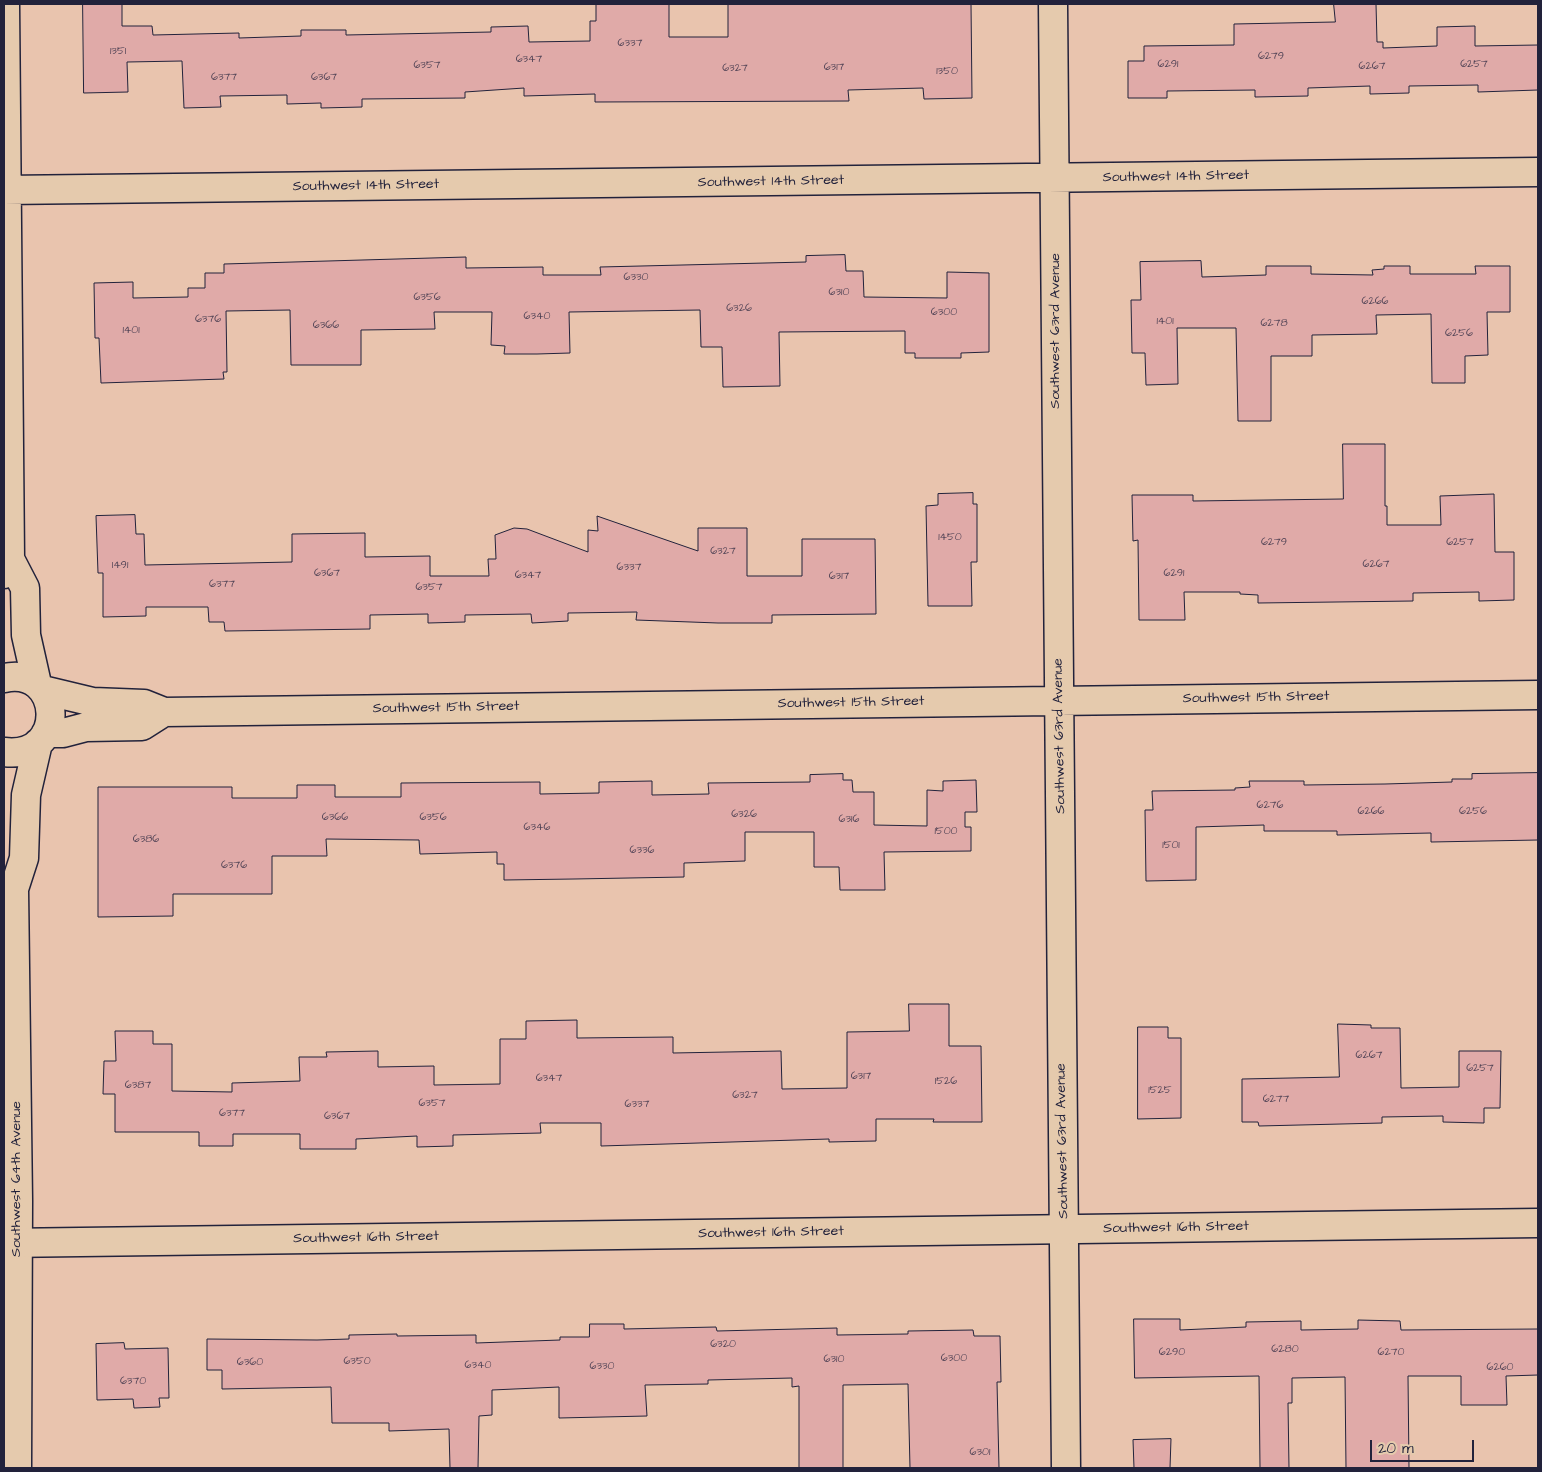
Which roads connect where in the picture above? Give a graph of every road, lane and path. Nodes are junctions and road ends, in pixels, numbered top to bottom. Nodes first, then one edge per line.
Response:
1 (5, 4) edge
2 (1053, 4) edge
3 (1538, 172) edge
4 (1055, 178) junction
5 (6, 190) edge
6 (7, 567) edge
7 (4, 678) edge
8 (40, 687) junction
9 (1538, 695) edge
10 (1060, 700) junction
11 (164, 712) junction
12 (42, 738) junction
13 (4, 752) edge
14 (9, 878) edge
15 (1538, 1223) edge
16 (1064, 1229) junction
17 (10, 1243) edge
18 (17, 1468) edge
19 (1066, 1468) edge

1 - 5 street
2 - 4 street, Southwest 63rd Avenue
3 - 4 street, Southwest 14th Street
4 - 5 street, Southwest 14th Street
4 - 10 street, Southwest 63rd Avenue
5 - 6 street
6 - 8 street
7 - 8 street, Southwest 15th Street
8 - 11 street, Southwest 15th Street
8 - 12 street, Southwest 64th Avenue
9 - 10 street, Southwest 15th Street
10 - 11 street, Southwest 15th Street
10 - 16 street, Southwest 63rd Avenue
11 - 12 street
12 - 13 street
12 - 14 street, Southwest 64th Avenue
14 - 17 street, Southwest 64th Avenue
15 - 16 street, Southwest 16th Street
16 - 17 street, Southwest 16th Street
16 - 19 street, Southwest 63rd Avenue
17 - 18 street, Southwest 64th Avenue

